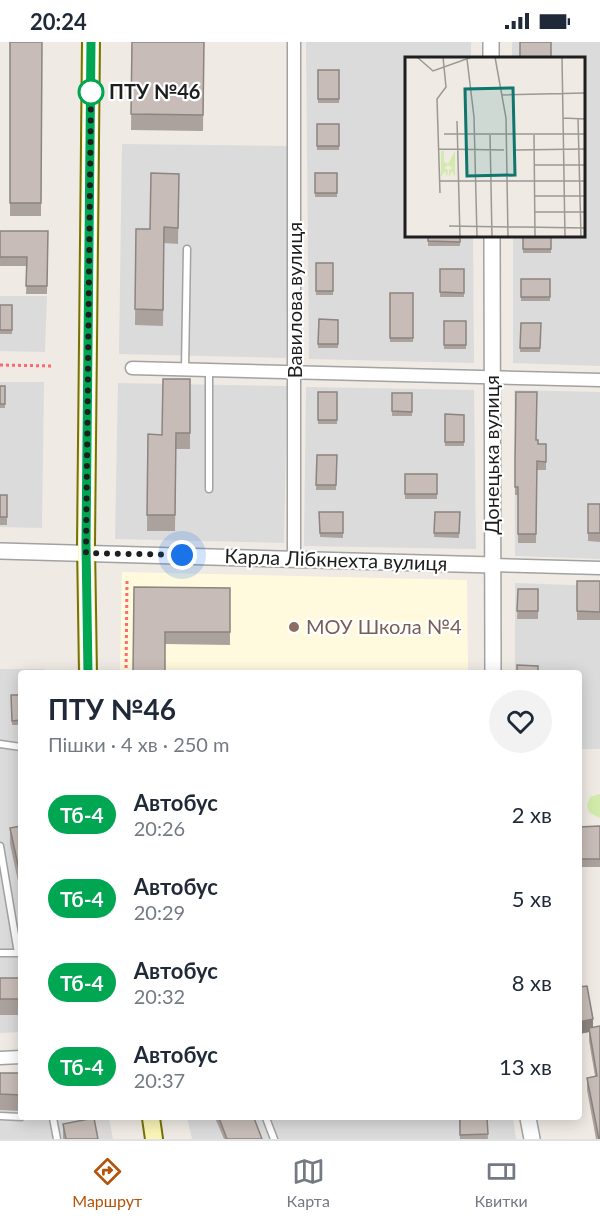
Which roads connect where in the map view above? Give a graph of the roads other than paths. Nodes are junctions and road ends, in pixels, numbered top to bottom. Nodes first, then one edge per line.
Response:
1 (91, 42) edge
2 (294, 42) edge
3 (492, 237) edge
4 (187, 249) dead end
5 (132, 368) dead end
6 (185, 370) junction
7 (209, 370) junction
8 (296, 372) junction
9 (492, 377) junction
10 (600, 380) edge
11 (209, 489) dead end
12 (0, 551) edge
13 (86, 553) junction
14 (294, 559) junction
15 (492, 565) junction
16 (600, 568) edge
17 (88, 670) edge
18 (493, 670) edge
19 (0, 744) edge
20 (18, 747) edge
21 (0, 846) edge
22 (0, 953) edge
23 (18, 1057) edge
24 (0, 1058) edge
25 (0, 1116) edge
26 (18, 1117) edge
27 (53, 1120) edge
28 (267, 1120) edge
29 (528, 1120) edge
30 (57, 1139) edge
31 (274, 1139) edge
32 (532, 1139) edge

1 - 13 main road
2 - 8 street, Вавилова вулиця
3 - 9 street, Донецька вулиця
4 - 6 lane
5 - 6 street
6 - 7 street
7 - 8 street
7 - 11 lane
8 - 9 street
8 - 14 street, Вавилова вулиця
9 - 10 street
9 - 15 street, Донецька вулиця
12 - 13 street, Карла Лібкнехта вулиця
13 - 14 street, Карла Лібкнехта вулиця
13 - 17 main road
14 - 15 street, Карла Лібкнехта вулиця
15 - 16 street, Карла Лібкнехта вулиця
15 - 18 street, Донецька вулиця
19 - 20 lane
21 - 22 lane
23 - 24 street
25 - 26 lane
27 - 30 lane
28 - 31 lane
29 - 32 street

